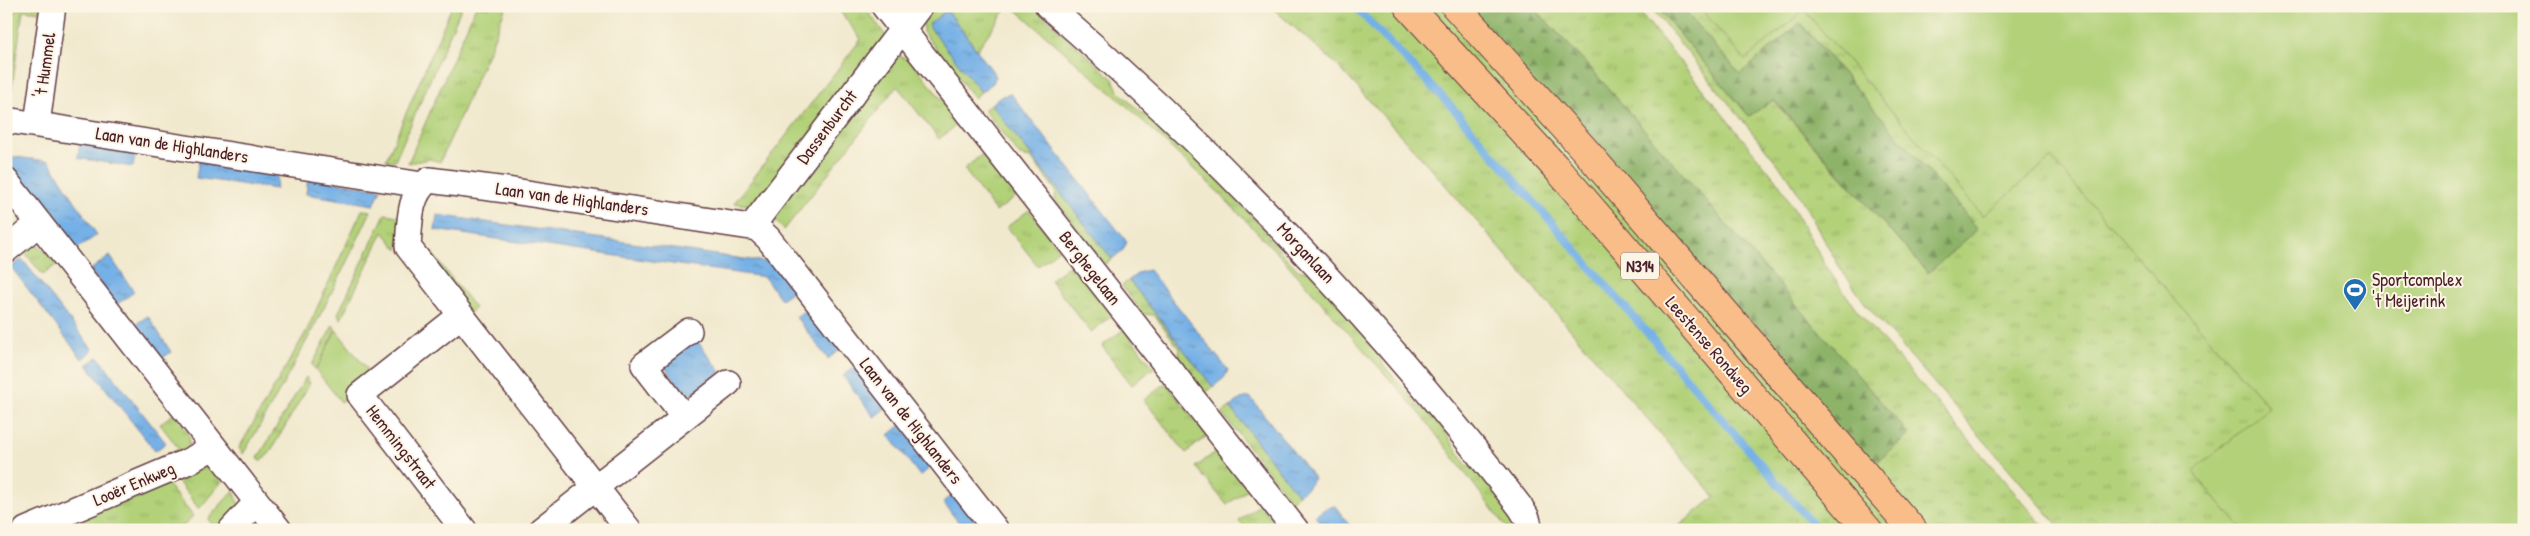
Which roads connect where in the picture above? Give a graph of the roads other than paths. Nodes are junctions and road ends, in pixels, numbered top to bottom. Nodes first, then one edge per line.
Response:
1 (53, 6) edge
2 (884, 6) edge
3 (920, 6) edge
4 (1048, 6) edge
5 (1408, 6) edge
6 (1455, 6) edge
7 (902, 28) junction
8 (6, 120) edge
9 (37, 124) junction
10 (6, 181) edge
11 (422, 184) junction
12 (39, 223) junction
13 (752, 226) junction
14 (6, 250) edge
15 (460, 316) junction
16 (689, 330) dead end
17 (728, 383) dead end
18 (684, 417) junction
19 (213, 447) junction
20 (595, 487) junction
21 (257, 502) junction
22 (26, 530) edge
23 (231, 530) edge
24 (279, 530) edge
25 (464, 530) edge
26 (541, 530) edge
27 (628, 530) edge
28 (996, 530) edge
29 (1296, 530) edge
30 (1530, 530) edge
31 (1868, 530) edge
32 (1913, 530) edge

1 - 9 street, 't Hummel
2 - 7 street, Berghegelaan
3 - 7 street
4 - 30 street, Morganlaan
5 - 31 main road, Leestense Rondweg / N314
6 - 32 main road, Leestense Rondweg / N314
7 - 13 street, Dassenburcht
7 - 29 street, Berghegelaan
8 - 9 street, Laan van de Highlanders
9 - 11 street, Laan van de Highlanders
10 - 12 street
11 - 13 street, Laan van de Highlanders
11 - 15 street
12 - 14 street
12 - 19 street
13 - 28 street, Laan van de Highlanders
15 - 20 street
15 - 25 street, Hemmingstraat
16 - 18 street
17 - 18 street
18 - 20 street
19 - 21 street
19 - 22 street, Looër Enkweg
20 - 26 street
20 - 27 street
21 - 23 street
21 - 24 street

